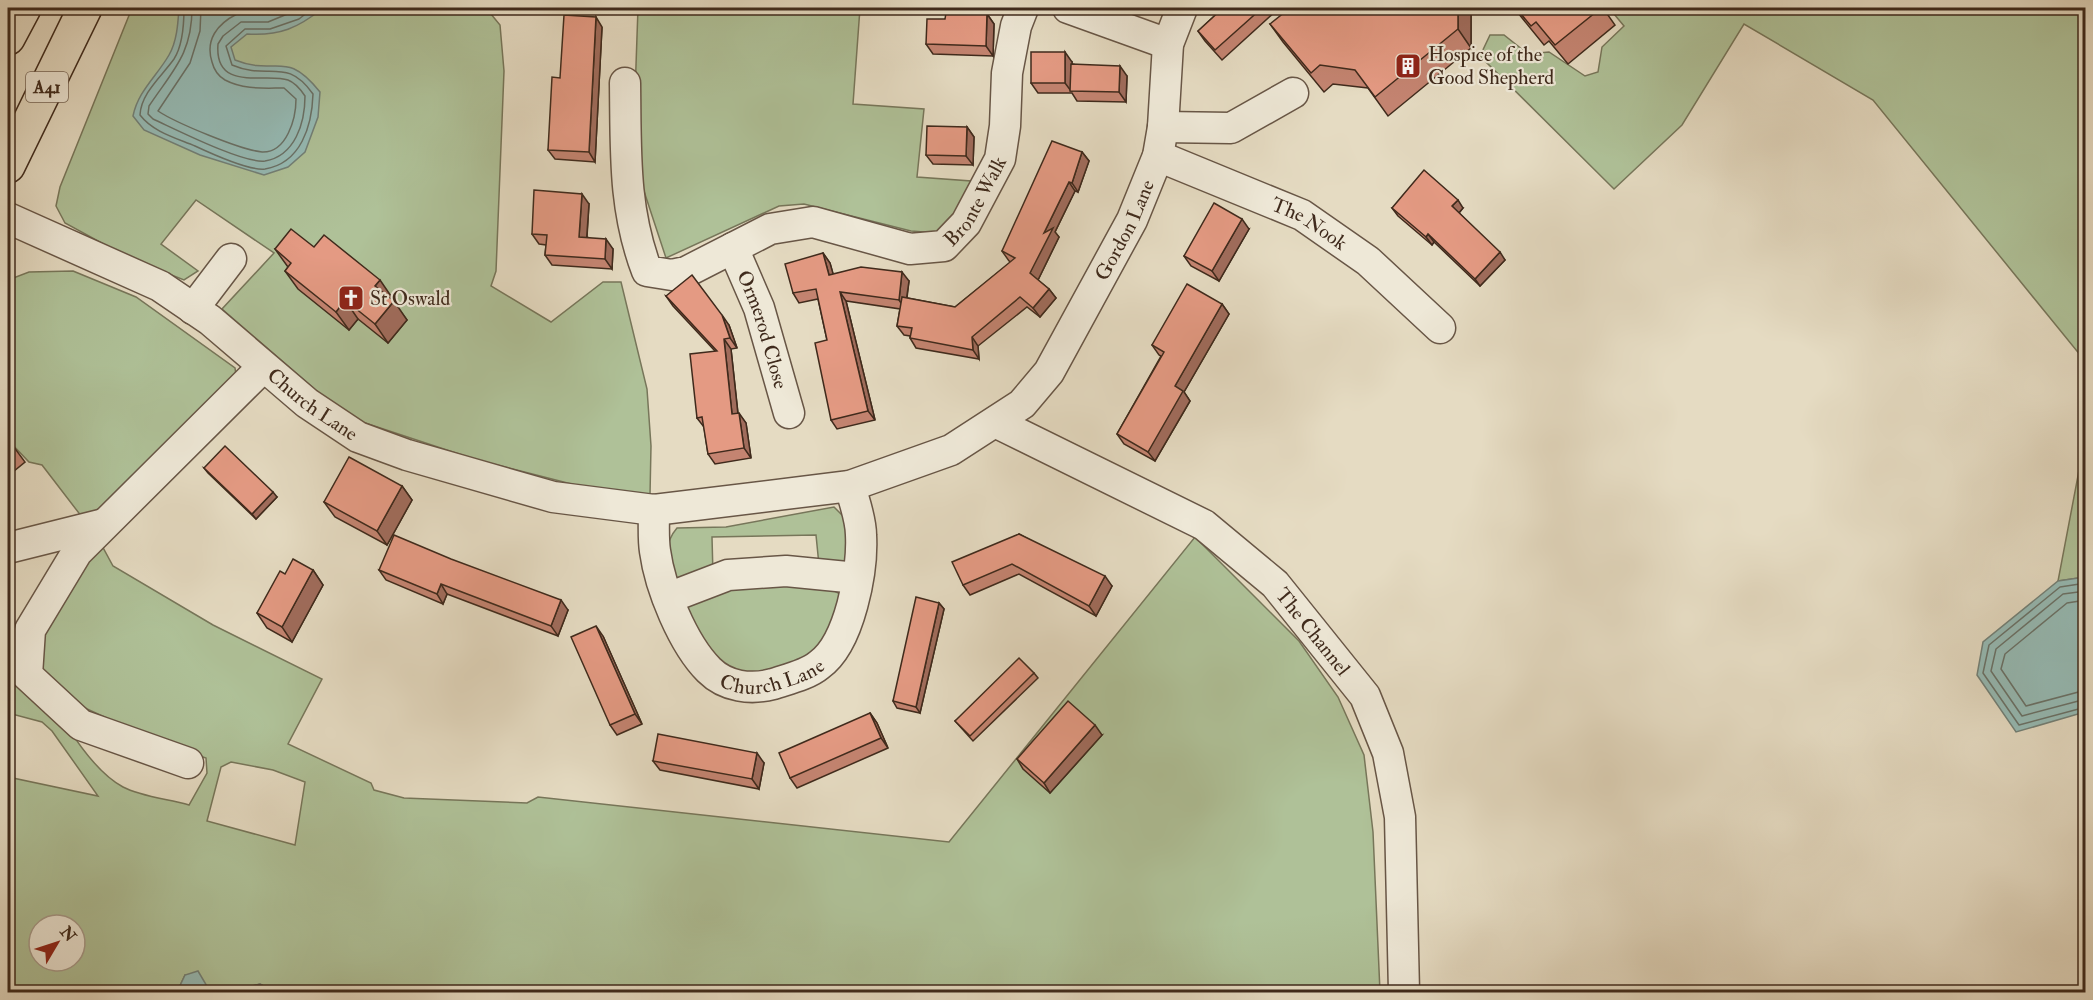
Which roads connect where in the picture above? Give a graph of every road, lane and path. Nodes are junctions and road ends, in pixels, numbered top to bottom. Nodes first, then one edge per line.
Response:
1 (24, 8) edge
2 (85, 8) edge
3 (1023, 8) edge
4 (1182, 8) edge
5 (1083, 10) edge
6 (8, 38) edge
7 (1168, 44) junction
8 (625, 83) dead end
9 (1293, 93) dead end
10 (1163, 127) junction
11 (1158, 156) junction
12 (8, 166) edge
13 (8, 218) edge
14 (733, 248) junction
15 (231, 259) dead end
16 (193, 309) junction
17 (1440, 328) dead end
18 (263, 367) junction
19 (789, 413) dead end
20 (997, 423) junction
21 (850, 486) junction
22 (654, 510) junction
23 (104, 524) junction
24 (8, 549) edge
25 (857, 578) junction
26 (668, 598) junction
27 (188, 763) dead end
28 (1404, 993) edge

1 - 6 highway
2 - 12 highway, A41
3 - 14 street, Bronte Walk
4 - 7 street, Gordon Lane
5 - 7 street
7 - 10 street, Gordon Lane
8 - 14 street, Bronte Walk
9 - 10 street
10 - 11 street, Gordon Lane
11 - 17 street, The Nook
11 - 20 street, Gordon Lane
13 - 16 street, Church Lane
14 - 19 street, Ormerod Close
15 - 16 street
16 - 18 street, Church Lane
18 - 22 street, Church Lane
18 - 23 street
20 - 21 street, Church Lane
20 - 28 street, The Channel
21 - 22 street, Church Lane
21 - 25 street, Church Lane
22 - 26 street, Church Lane
23 - 24 street
23 - 27 street
25 - 26 street
25 - 26 street, Church Lane

